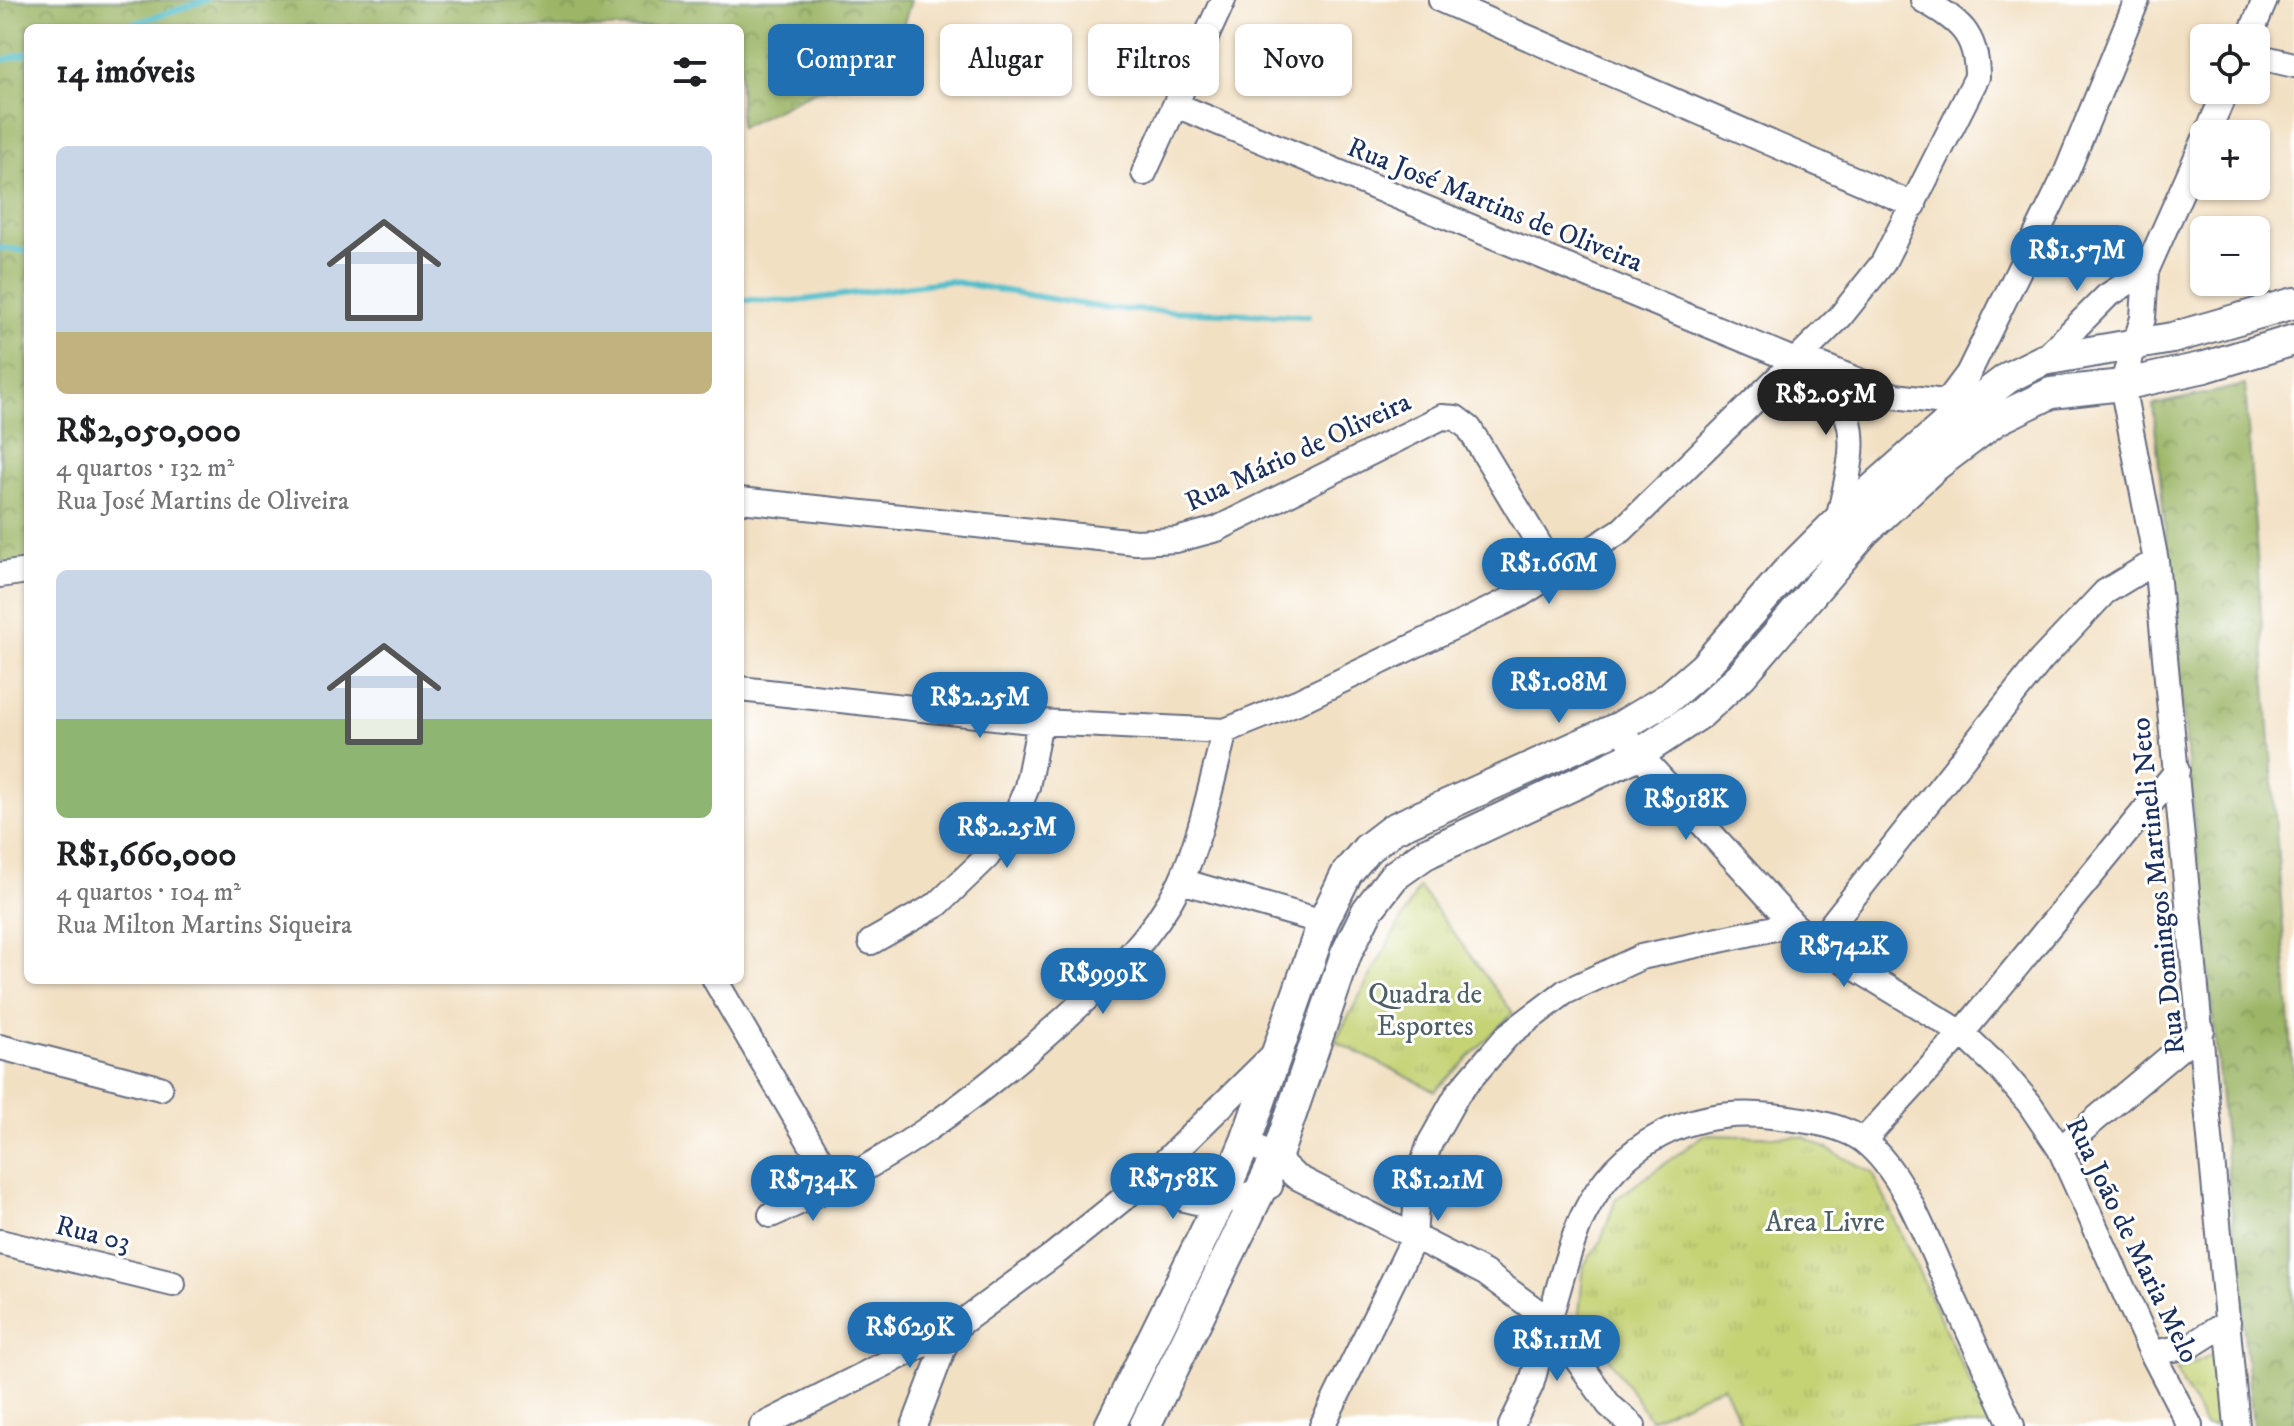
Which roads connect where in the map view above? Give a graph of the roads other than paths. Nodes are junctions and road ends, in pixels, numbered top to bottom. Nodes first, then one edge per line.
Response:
1 (1223, 0) edge
2 (1441, 0) edge
3 (1923, 0) edge
4 (2137, 0) edge
5 (2265, 0) edge
6 (2255, 24) edge
7 (2270, 59) edge
8 (2294, 65) edge
9 (1176, 105) junction
10 (2190, 172) edge
11 (1144, 173) dead end
12 (1914, 205) junction
13 (2146, 271) junction
14 (2294, 303) edge
15 (2294, 340) edge
16 (2136, 345) junction
17 (1793, 360) junction
18 (2043, 360) junction
19 (2122, 385) junction
20 (1958, 404) junction
21 (744, 500) edge
22 (1838, 521) junction
23 (2156, 561) junction
24 (24, 572) edge
25 (1557, 574) junction
26 (0, 575) edge
27 (744, 689) edge
28 (1040, 722) junction
29 (1620, 727) junction
30 (1225, 731) junction
31 (1639, 754) junction
32 (2177, 771) junction
33 (1181, 881) junction
34 (1323, 922) junction
35 (1793, 924) junction
36 (871, 942) dead end
37 (1816, 944) junction
38 (717, 984) edge
39 (2202, 1030) junction
40 (1962, 1033) junction
41 (0, 1047) edge
42 (1279, 1049) junction
43 (160, 1088) dead end
44 (1864, 1140) junction
45 (1246, 1141) junction
46 (2060, 1149) junction
47 (1286, 1167) junction
48 (1145, 1181) junction
49 (836, 1187) junction
50 (1262, 1190) junction
51 (1218, 1206) junction
52 (771, 1215) dead end
53 (1414, 1238) junction
54 (0, 1242) edge
55 (173, 1284) dead end
56 (1549, 1320) junction
57 (2228, 1322) junction
58 (950, 1331) junction
59 (2152, 1353) junction
60 (762, 1426) edge
61 (914, 1426) edge
62 (1110, 1426) edge
63 (1145, 1426) edge
64 (1322, 1426) edge
65 (1511, 1426) edge
66 (1633, 1426) edge
67 (2012, 1426) edge
68 (2190, 1426) edge
69 (2237, 1426) edge

1 - 9 street
2 - 12 street
3 - 12 street
4 - 20 street
5 - 6 street
7 - 8 street
9 - 11 street
9 - 17 street, Rua José Martins de Oliveira
10 - 13 street
12 - 17 street
13 - 16 street
13 - 18 street
14 - 16 street
15 - 19 street
16 - 18 street
16 - 19 street
17 - 20 street, Rua José Martins de Oliveira
17 - 22 street, Rua José Martins de Oliveira
17 - 25 street
18 - 20 street
19 - 23 street, Rua Domingos Martineli Neto
19 - 31 street
20 - 22 street
21 - 25 street, Rua Mário de Oliveira
22 - 29 street
23 - 32 street, Rua Domingos Martineli Neto
23 - 37 street
24 - 26 street
25 - 30 street
27 - 28 street
28 - 30 street
28 - 36 street
29 - 31 street, Rua João de Maria Melo
29 - 34 street
30 - 33 street
31 - 35 street, Rua João de Maria Melo
31 - 47 street
32 - 39 street, Rua Domingos Martineli Neto
32 - 40 street
33 - 34 street
33 - 49 street
34 - 42 street
35 - 37 street, Rua João de Maria Melo
35 - 53 street
37 - 40 street, Rua João de Maria Melo
38 - 49 street
39 - 46 street
39 - 57 street, Rua Domingos Martineli Neto
40 - 44 street
40 - 46 street, Rua João de Maria Melo
41 - 43 street
42 - 45 street
42 - 48 street
44 - 56 street
44 - 67 street
45 - 47 street
45 - 51 street
46 - 59 street, Rua João de Maria Melo
47 - 50 street
47 - 53 street
48 - 51 street
48 - 58 street
49 - 52 street
50 - 51 street
50 - 63 street
51 - 62 street
53 - 56 street
53 - 64 street
54 - 55 street, Rua 03
56 - 65 street
56 - 66 street
57 - 59 street
57 - 69 street, Rua Domingos Martineli Neto
58 - 60 street
58 - 61 street
59 - 68 street, Rua João de Maria Melo

